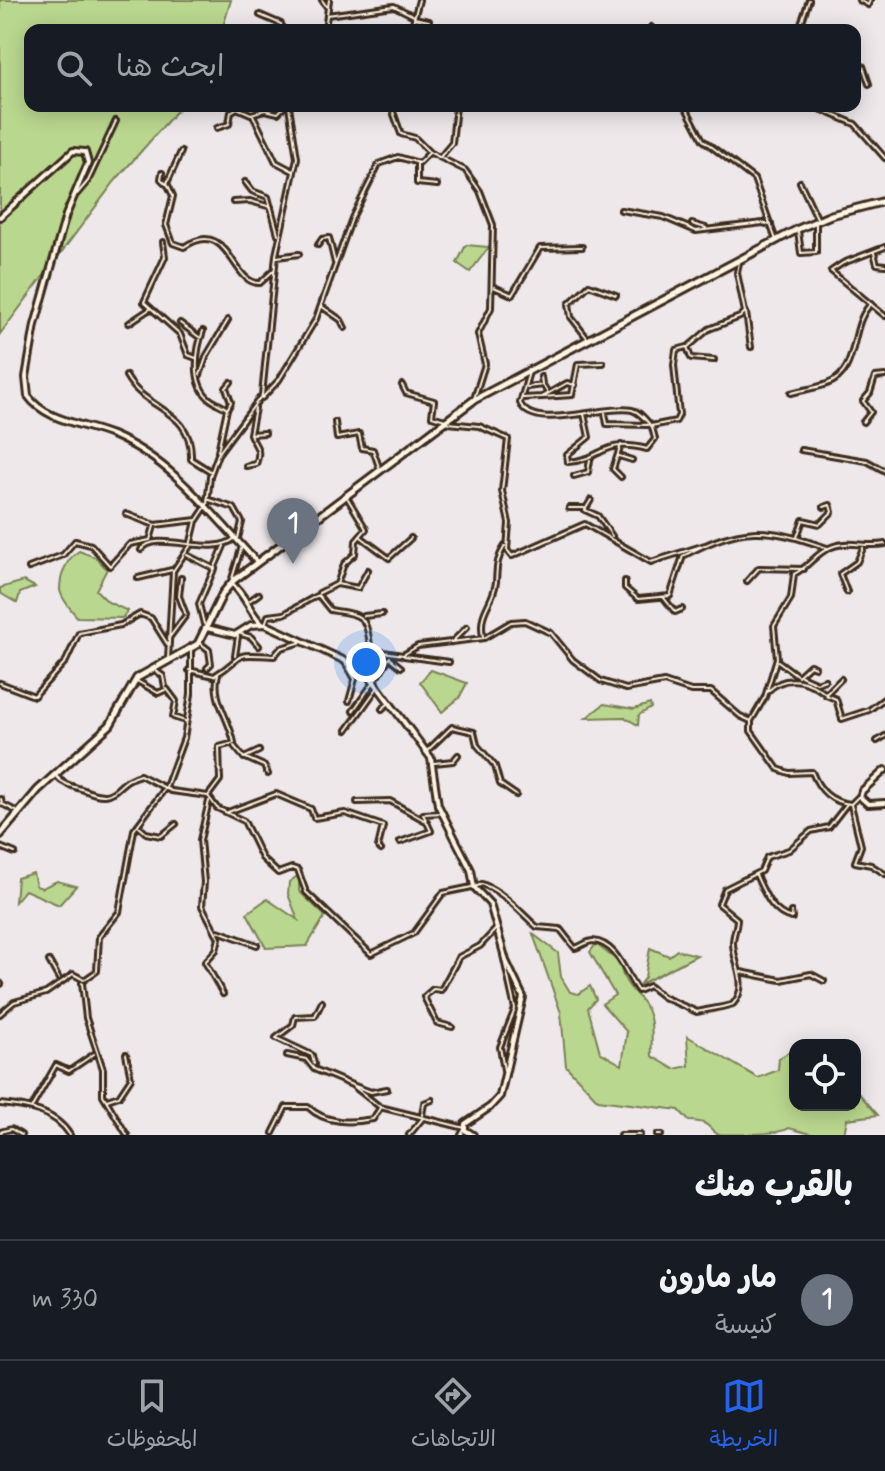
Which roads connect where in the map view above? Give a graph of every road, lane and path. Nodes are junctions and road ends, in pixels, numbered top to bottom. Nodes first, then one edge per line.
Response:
1 (322, 0) edge
2 (329, 0) edge
3 (419, 0) edge
4 (809, 0) edge
5 (328, 8) junction
6 (260, 15) dead end
7 (327, 15) junction
8 (413, 17) junction
9 (429, 21) dead end
10 (281, 24) edge
11 (326, 24) edge
12 (412, 24) edge
13 (801, 24) edge
14 (861, 67) edge
15 (869, 84) dead end
16 (231, 112) edge
17 (248, 112) edge
18 (259, 112) edge
19 (288, 112) edge
20 (395, 112) edge
21 (455, 112) edge
22 (688, 112) edge
23 (827, 113) edge
24 (253, 114) junction
25 (116, 121) dead end
26 (217, 128) dead end
27 (181, 152) dead end
28 (429, 152) junction
29 (440, 157) junction
30 (885, 158) edge
31 (417, 163) junction
32 (294, 171) junction
33 (162, 173) dead end
34 (245, 182) dead end
35 (800, 182) dead end
36 (167, 185) junction
37 (437, 185) dead end
38 (74, 197) junction
39 (885, 201) edge
40 (233, 202) dead end
41 (272, 207) junction
42 (621, 210) dead end
43 (0, 217) edge
44 (817, 220) junction
45 (692, 224) dead end
46 (772, 226) junction
47 (707, 228) junction
48 (798, 229) junction
49 (279, 239) junction
50 (776, 241) junction
51 (163, 242) dead end
52 (318, 245) dead end
53 (582, 247) dead end
54 (885, 247) edge
55 (873, 252) junction
56 (299, 254) dead end
57 (276, 257) junction
58 (739, 261) junction
59 (335, 264) junction
60 (885, 265) edge
61 (275, 269) junction
62 (493, 287) junction
63 (616, 295) dead end
64 (871, 304) junction
65 (321, 306) junction
66 (150, 309) junction
67 (745, 312) junction
68 (885, 316) edge
69 (228, 320) dead end
70 (129, 323) dead end
71 (180, 323) dead end
72 (345, 328) dead end
73 (203, 331) dead end
74 (200, 338) junction
75 (589, 339) junction
76 (688, 347) junction
77 (751, 347) dead end
78 (196, 358) junction
79 (714, 360) dead end
80 (603, 363) dead end
81 (529, 371) junction
82 (126, 376) dead end
83 (200, 376) junction
84 (885, 376) edge
85 (541, 377) dead end
86 (231, 382) dead end
87 (402, 385) dead end
88 (543, 385) junction
89 (575, 385) junction
90 (526, 387) junction
91 (548, 393) junction
92 (791, 393) dead end
93 (542, 397) junction
94 (521, 398) junction
95 (260, 399) junction
96 (474, 400) junction
97 (254, 407) junction
98 (227, 409) junction
99 (605, 412) junction
100 (584, 414) junction
101 (445, 421) junction
102 (335, 422) dead end
103 (863, 422) dead end
104 (650, 425) junction
105 (265, 433) dead end
106 (250, 434) junction
107 (621, 444) junction
108 (801, 450) dead end
109 (218, 454) junction
110 (618, 455) junction
111 (590, 459) junction
112 (632, 460) dead end
113 (246, 466) dead end
114 (380, 470) junction
115 (211, 471) junction
116 (885, 471) edge
117 (574, 476) dead end
118 (621, 477) dead end
119 (345, 494) junction
120 (591, 500) dead end
121 (207, 502) junction
122 (824, 507) dead end
123 (569, 508) dead end
124 (585, 508) junction
125 (126, 514) dead end
126 (197, 520) junction
127 (155, 525) junction
128 (361, 536) junction
129 (613, 537) junction
130 (797, 537) junction
131 (236, 538) junction
132 (411, 538) dead end
133 (225, 544) junction
134 (507, 544) junction
135 (885, 544) edge
136 (705, 545) junction
137 (190, 546) junction
138 (243, 546) junction
139 (863, 547) junction
140 (828, 548) junction
141 (141, 550) dead end
142 (186, 555) junction
143 (256, 561) junction
144 (29, 568) dead end
145 (215, 569) junction
146 (368, 570) dead end
147 (806, 570) junction
148 (173, 571) junction
149 (138, 578) dead end
150 (181, 578) dead end
151 (625, 581) dead end
152 (747, 581) dead end
153 (231, 583) junction
154 (337, 584) junction
155 (847, 592) dead end
156 (259, 594) dead end
157 (318, 595) junction
158 (664, 597) junction
159 (248, 602) junction
160 (682, 609) dead end
161 (382, 614) dead end
162 (362, 617) junction
163 (263, 624) junction
164 (467, 627) dead end
165 (207, 628) junction
166 (239, 634) junction
167 (168, 638) junction
168 (484, 638) junction
169 (303, 641) junction
170 (199, 643) junction
171 (451, 643) junction
172 (168, 645) junction
173 (259, 646) dead end
174 (192, 650) junction
175 (370, 650) junction
176 (403, 655) junction
177 (235, 657) junction
178 (341, 657) junction
179 (390, 657) junction
180 (776, 661) junction
181 (168, 662) junction
182 (449, 662) dead end
183 (355, 664) junction
184 (401, 667) dead end
185 (815, 667) dead end
186 (153, 668) junction
187 (207, 668) dead end
188 (189, 670) junction
189 (218, 674) junction
190 (800, 676) junction
191 (841, 679) dead end
192 (135, 680) junction
193 (825, 680) dead end
194 (376, 682) junction
195 (0, 683) edge
196 (165, 688) junction
197 (766, 694) junction
198 (826, 694) junction
199 (885, 698) edge
200 (349, 701) dead end
201 (390, 702) junction
202 (382, 709) dead end
203 (353, 711) dead end
204 (187, 721) junction
205 (751, 721) junction
206 (347, 730) dead end
207 (885, 736) edge
208 (877, 741) dead end
209 (233, 745) junction
210 (259, 751) dead end
211 (427, 751) junction
212 (458, 755) dead end
213 (245, 758) junction
214 (433, 763) junction
215 (885, 770) edge
216 (268, 774) dead end
217 (55, 775) junction
218 (165, 789) junction
219 (860, 794) junction
220 (516, 795) dead end
221 (208, 796) junction
222 (1, 799) edge
223 (357, 802) dead end
224 (864, 802) junction
225 (851, 803) junction
226 (885, 803) edge
227 (17, 811) junction
228 (227, 813) junction
229 (444, 813) junction
230 (425, 819) junction
231 (176, 824) dead end
232 (137, 826) junction
233 (0, 835) edge
234 (400, 842) dead end
235 (0, 847) edge
236 (381, 850) dead end
237 (15, 853) dead end
238 (756, 874) junction
239 (885, 874) edge
240 (474, 887) junction
241 (791, 912) dead end
242 (497, 927) junction
243 (218, 931) junction
244 (257, 945) dead end
245 (504, 954) junction
246 (49, 961) dead end
247 (740, 972) junction
248 (82, 980) junction
249 (59, 981) junction
250 (824, 981) dead end
251 (223, 994) dead end
252 (322, 1002) dead end
253 (0, 1014) edge
254 (452, 1027) dead end
255 (96, 1053) junction
256 (126, 1054) dead end
257 (287, 1055) dead end
258 (313, 1065) junction
259 (506, 1078) junction
260 (352, 1085) junction
261 (387, 1089) dead end
262 (432, 1100) dead end
263 (106, 1101) junction
264 (0, 1104) edge
265 (32, 1107) junction
266 (381, 1107) junction
267 (422, 1117) junction
268 (465, 1128) junction
269 (0, 1132) edge
270 (273, 1133) dead end
271 (21, 1135) edge
272 (70, 1135) edge
273 (127, 1135) edge
274 (409, 1135) edge
275 (461, 1135) edge
276 (473, 1135) edge
277 (620, 1135) edge
278 (640, 1135) edge

1 - 5 street
2 - 5 street
3 - 8 street
4 - 13 street
5 - 7 street
6 - 10 street
7 - 8 street
7 - 11 street
8 - 9 street
8 - 12 street
14 - 15 street
16 - 26 street
17 - 24 street
18 - 24 street
19 - 32 street
20 - 28 street
21 - 29 street
22 - 46 street
23 - 30 street
24 - 32 street
25 - 38 street
27 - 36 street
28 - 29 street
28 - 31 street
29 - 62 street
31 - 37 street
31 - 59 street
32 - 49 street
33 - 36 street
34 - 41 street
35 - 44 street
36 - 61 street
38 - 43 street
38 - 121 street
39 - 44 main road
40 - 41 street
41 - 49 street
42 - 47 street
44 - 48 main road
44 - 48 street
45 - 47 street
46 - 47 street
46 - 50 street
48 - 50 main road
49 - 57 street
50 - 58 main road
51 - 66 street
52 - 59 street
53 - 62 street
54 - 55 street
55 - 60 street
55 - 64 street
56 - 57 street
57 - 61 street
58 - 67 street
58 - 75 main road
59 - 65 street
61 - 95 street
62 - 96 street
63 - 75 street
64 - 68 street
64 - 92 street
65 - 72 street
65 - 95 street
66 - 70 street
66 - 78 street
67 - 76 street
67 - 77 street
69 - 83 street
71 - 74 street
73 - 74 street
74 - 78 street
75 - 81 main road
76 - 79 street
76 - 104 street
78 - 83 street
80 - 89 street
81 - 90 street
81 - 96 main road
82 - 115 street
83 - 98 street
84 - 103 street
85 - 88 street
86 - 98 street
87 - 101 street
88 - 90 street
88 - 91 street
89 - 91 street
89 - 93 street
90 - 94 street
91 - 93 street
93 - 94 street
94 - 100 street
95 - 97 street
96 - 101 main road
97 - 106 street
97 - 109 street
98 - 109 street
99 - 100 street
99 - 104 street
99 - 104 street
100 - 111 street
101 - 114 main road
101 - 134 street
102 - 114 street
104 - 107 street
105 - 106 street
106 - 113 street
107 - 110 street
107 - 111 street
108 - 116 street
109 - 115 street
110 - 112 street
110 - 118 street
111 - 117 street
114 - 119 main road
115 - 121 street
119 - 128 street
119 - 143 main road
120 - 124 street
121 - 126 street
121 - 131 street
121 - 131 street
122 - 130 street
123 - 124 street
124 - 129 street
125 - 127 street
126 - 127 street
126 - 137 street
127 - 144 street
128 - 132 street
128 - 154 street
129 - 134 street
129 - 136 street
130 - 136 street
130 - 140 street
131 - 133 street
131 - 138 street
133 - 137 street
133 - 145 street
134 - 168 street
135 - 139 street
136 - 158 street
137 - 141 street
137 - 142 street
138 - 143 street
138 - 153 street
139 - 140 street
139 - 155 street
140 - 147 street
142 - 145 street
142 - 148 street
143 - 153 main road
145 - 165 street
146 - 154 street
147 - 152 street
147 - 180 street
148 - 149 street
148 - 167 street
150 - 167 street
151 - 158 street
153 - 159 street
153 - 165 main road
154 - 157 street
156 - 159 street
157 - 162 street
157 - 163 street
158 - 160 street
159 - 163 street
161 - 162 street
162 - 175 street
163 - 166 street
163 - 169 street
164 - 171 street
165 - 166 street
165 - 170 main road
166 - 173 street
166 - 177 street
167 - 172 street
168 - 171 street
168 - 205 street
169 - 177 street
169 - 178 street
170 - 174 main road
170 - 187 street
171 - 176 street
172 - 181 street
172 - 195 street
174 - 181 main road
174 - 188 street
175 - 179 street
175 - 183 street
176 - 179 street
176 - 182 street
177 - 189 street
178 - 183 street
178 - 200 street
179 - 184 street
179 - 194 street
180 - 190 street
180 - 197 street
181 - 186 main road
183 - 194 street
185 - 190 street
186 - 192 main road
186 - 196 street
188 - 189 street
188 - 204 street
189 - 209 street
190 - 193 street
191 - 198 street
192 - 196 street
192 - 217 main road
194 - 201 street
194 - 203 street
194 - 206 street
196 - 204 street
197 - 198 street
197 - 205 street
198 - 199 street
201 - 202 street
201 - 211 street
204 - 218 street
205 - 225 street
207 - 208 street
209 - 213 street
209 - 221 street
210 - 213 street
211 - 214 street
211 - 220 street
212 - 214 street
213 - 216 street
214 - 229 street
215 - 219 street
217 - 218 street
217 - 227 main road
218 - 221 street
218 - 232 street
219 - 224 street
219 - 225 street
221 - 228 street
221 - 243 street
222 - 227 street
223 - 230 street
224 - 225 street
224 - 226 street
225 - 238 street
225 - 239 street
227 - 233 main road
228 - 236 street
228 - 240 street
229 - 230 street
229 - 240 street
230 - 234 street
231 - 232 street
232 - 248 street
235 - 237 street
238 - 241 street
238 - 247 street
240 - 242 street
240 - 247 street
242 - 245 street
242 - 254 street
243 - 244 street
243 - 251 street
245 - 259 street
245 - 259 street
246 - 249 street
247 - 250 street
248 - 249 street
248 - 255 street
249 - 253 street
252 - 258 street
255 - 263 street
255 - 265 street
256 - 263 street
257 - 258 street
258 - 260 street
259 - 268 street
260 - 261 street
260 - 266 street
262 - 267 street
263 - 273 street
264 - 265 street
265 - 272 street
266 - 267 street
266 - 270 street
267 - 268 street
267 - 274 street
268 - 275 street
268 - 276 street
269 - 271 street
277 - 278 street

